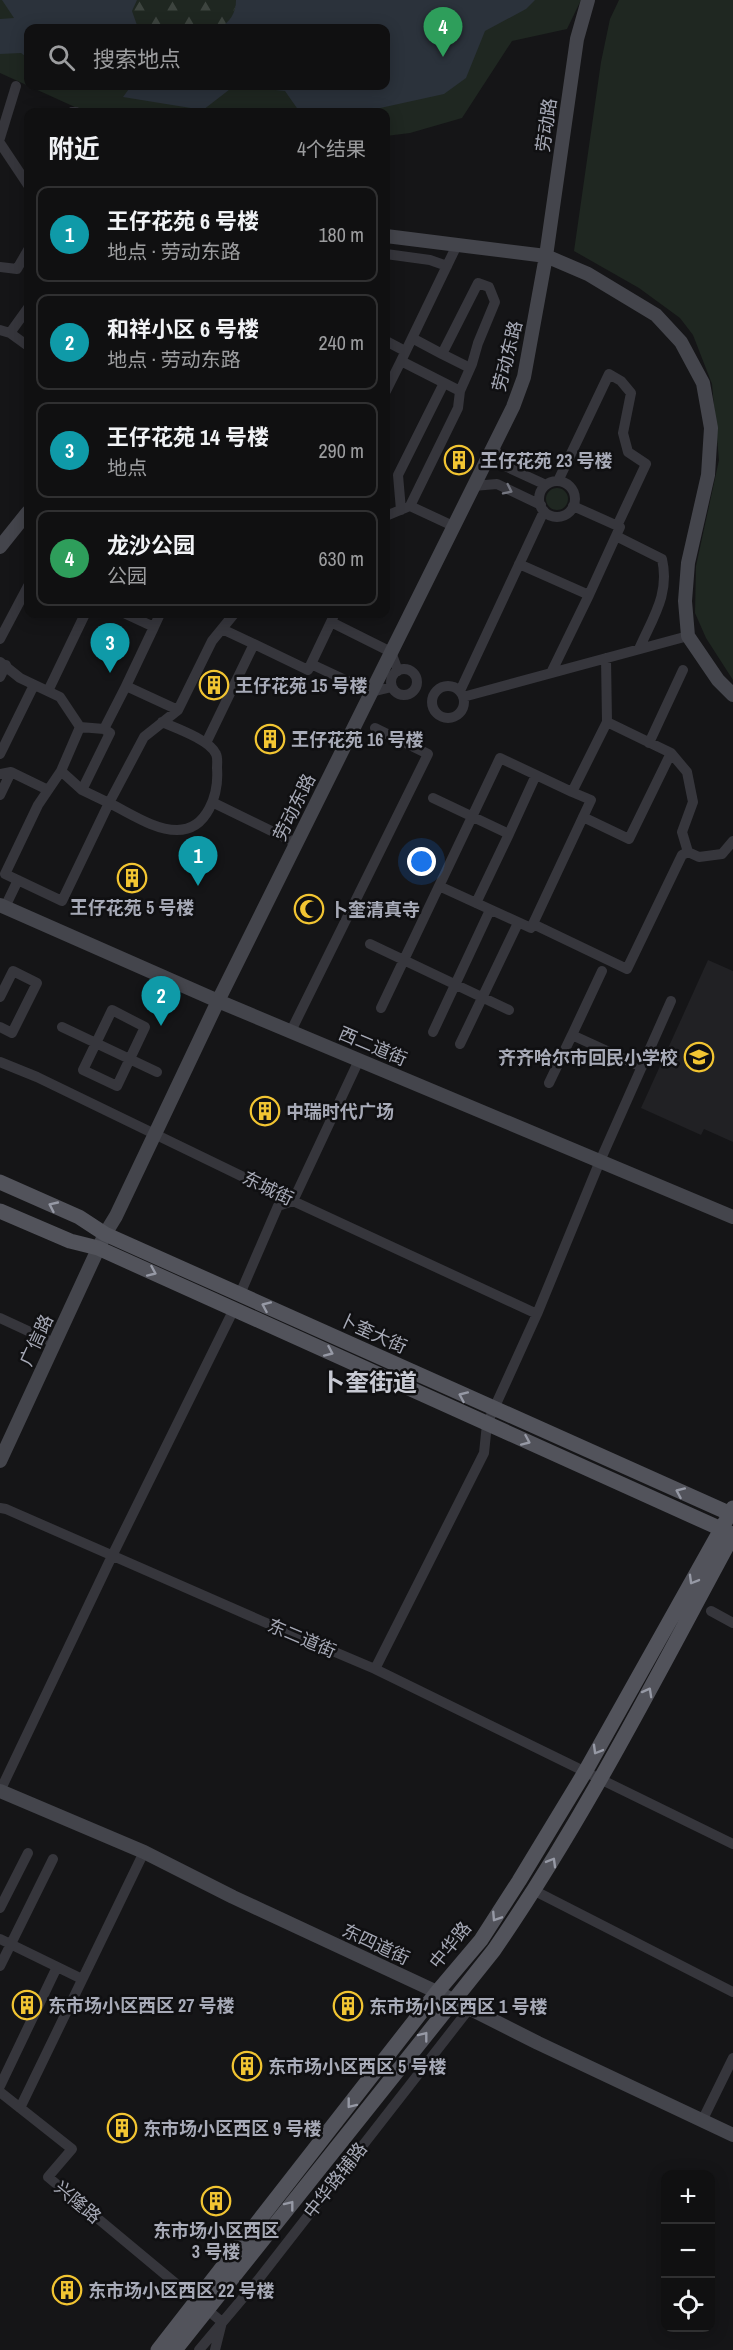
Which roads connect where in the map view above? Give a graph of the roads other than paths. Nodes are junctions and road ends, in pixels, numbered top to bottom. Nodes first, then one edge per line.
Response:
1 (588, 0) edge
2 (16, 86) dead end
3 (0, 140) edge
4 (24, 179) edge
5 (390, 236) edge
6 (458, 245) junction
7 (390, 255) edge
8 (546, 256) junction
9 (24, 257) edge
10 (447, 266) junction
11 (0, 267) edge
12 (24, 312) edge
13 (5, 332) edge
14 (412, 338) junction
15 (24, 344) edge
16 (390, 345) edge
17 (442, 354) junction
18 (403, 356) junction
19 (470, 368) junction
20 (390, 383) edge
21 (444, 383) junction
22 (460, 391) junction
23 (493, 446) junction
24 (558, 481) junction
25 (546, 485) junction
26 (473, 486) junction
27 (573, 506) junction
28 (405, 508) junction
29 (542, 508) junction
30 (390, 514) edge
31 (24, 517) edge
32 (453, 526) junction
33 (616, 531) junction
34 (0, 547) edge
35 (519, 564) junction
36 (24, 594) edge
37 (589, 595) junction
38 (83, 618) edge
39 (135, 618) edge
40 (158, 618) edge
41 (231, 618) edge
42 (331, 618) edge
43 (154, 627) junction
44 (222, 629) junction
45 (688, 636) junction
46 (0, 639) edge
47 (254, 644) junction
48 (639, 649) junction
49 (391, 652) junction
50 (606, 658) junction
51 (3, 663) edge
52 (311, 664) junction
53 (683, 670) dead end
54 (398, 671) junction
55 (551, 673) junction
56 (0, 677) edge
57 (34, 685) junction
58 (126, 686) junction
59 (392, 687) junction
60 (416, 687) junction
61 (48, 691) junction
62 (371, 692) junction
63 (462, 694) junction
64 (733, 695) edge
65 (434, 696) junction
66 (178, 710) junction
67 (162, 722) junction
68 (607, 722) junction
69 (81, 727) junction
70 (375, 728) dead end
71 (104, 729) junction
72 (206, 743) junction
73 (650, 743) junction
74 (671, 753) junction
75 (0, 754) edge
76 (61, 771) junction
77 (5, 773) edge
78 (536, 775) junction
79 (48, 790) junction
80 (82, 790) junction
81 (572, 792) junction
82 (0, 795) edge
83 (434, 798) dead end
84 (109, 803) junction
85 (214, 803) junction
86 (472, 816) junction
87 (583, 817) junction
88 (509, 834) junction
89 (733, 842) edge
90 (296, 843) junction
91 (688, 852) junction
92 (18, 880) junction
93 (439, 886) junction
94 (476, 903) junction
95 (3, 906) edge
96 (490, 910) junction
97 (518, 923) junction
98 (533, 924) junction
99 (370, 944) dead end
100 (404, 960) junction
101 (602, 971) dead end
102 (455, 984) junction
103 (0, 997) edge
104 (482, 997) junction
105 (671, 1000) dead end
106 (218, 1001) junction
107 (381, 1008) dead end
108 (509, 1010) dead end
109 (0, 1027) edge
110 (62, 1027) dead end
111 (291, 1031) junction
112 (433, 1032) dead end
113 (572, 1035) junction
114 (96, 1043) junction
115 (460, 1044) dead end
116 (130, 1059) junction
117 (359, 1059) junction
118 (0, 1062) edge
119 (642, 1067) junction
120 (157, 1072) dead end
121 (549, 1083) dead end
122 (154, 1134) junction
123 (600, 1161) junction
124 (0, 1182) edge
125 (293, 1201) junction
126 (0, 1211) edge
127 (733, 1217) edge
128 (102, 1241) junction
129 (237, 1301) junction
130 (537, 1314) junction
131 (0, 1318) edge
132 (54, 1343) junction
133 (490, 1417) junction
134 (0, 1461) edge
135 (0, 1508) edge
136 (732, 1512) edge
137 (729, 1533) edge
138 (112, 1556) junction
139 (711, 1611) dead end
140 (733, 1623) edge
141 (375, 1669) junction
142 (585, 1772) junction
143 (600, 1780) junction
144 (0, 1791) edge
145 (733, 1844) edge
146 (144, 1852) junction
147 (28, 1853) dead end
148 (53, 1859) dead end
149 (535, 1891) junction
150 (0, 1908) edge
151 (0, 1939) edge
152 (11, 1944) junction
153 (0, 1966) edge
154 (57, 1967) junction
155 (82, 1979) junction
156 (437, 1992) junction
157 (733, 1992) edge
158 (452, 2000) junction
159 (469, 2009) junction
160 (733, 2058) edge
161 (0, 2086) edge
162 (0, 2092) edge
163 (20, 2108) junction
164 (702, 2121) junction
165 (733, 2135) edge
166 (202, 2305) junction
167 (222, 2322) junction
168 (158, 2350) edge
169 (175, 2350) edge
170 (199, 2350) edge
171 (215, 2350) edge

1 - 8 main road, 劳动路
2 - 3 street
3 - 4 street
5 - 6 main road
6 - 8 main road
6 - 10 street
7 - 10 street
8 - 23 main road, 劳动东路
8 - 45 main road
9 - 11 street
10 - 14 street
12 - 13 street
13 - 15 street
14 - 17 street
14 - 18 street
16 - 18 street
17 - 19 street
17 - 19 street
18 - 20 street
18 - 21 street
19 - 22 street
21 - 22 street
21 - 28 street
22 - 28 street
23 - 25 street
23 - 26 main road, 劳动东路
24 - 25 street
24 - 27 street
24 - 33 street
25 - 29 street
26 -> 29 street
26 - 32 main road, 劳动东路
27 - 29 street
27 - 33 street
28 - 30 street
28 - 32 street
29 - 35 street
31 - 34 main road
32 - 49 main road, 劳动东路
33 - 37 street
33 - 48 street
35 - 37 street
35 - 63 street
36 - 46 street
37 - 55 street
38 - 61 street
39 - 43 street
40 - 43 street
41 - 44 street
42 - 49 street
42 - 52 street
43 - 58 street
44 - 47 street
44 - 66 street
45 - 48 street
45 - 64 main road
47 - 52 street
47 - 72 street
48 - 50 street
49 - 54 street
49 - 62 main road, 劳动东路
50 - 55 street
50 - 68 street
51 - 56 street
51 - 57 street
52 - 62 street
53 - 73 street
54 - 59 street
54 - 60 street
55 - 63 street
57 - 61 street
57 - 75 street
58 - 66 street
58 - 71 street
59 - 60 street
59 - 62 street
60 - 65 street
61 - 69 street
62 - 90 main road, 劳动东路
63 - 65 street
63 - 65 street
66 - 67 street
67 - 72 street
67 - 84 street
68 - 73 street
68 - 81 street
69 - 71 street
69 - 76 street
70 - 111 street
71 - 80 street
72 - 85 street
73 - 74 street
74 - 87 street
74 - 91 street
76 - 79 street
76 - 80 street
77 - 79 street
77 - 82 street
78 - 81 street
78 - 86 street
78 - 88 street
79 - 92 street
80 - 84 street
81 - 87 street
83 - 86 street
84 - 85 street
84 - 92 street
85 - 90 street
86 - 88 street
86 - 93 street
87 - 98 street
88 - 94 street
89 - 91 street
90 - 106 main road, 劳动东路
91 - 98 street
92 - 95 street
93 - 94 street
93 - 100 street
94 - 96 street
95 - 106 main road, 西二道街
96 - 97 street
96 - 102 street
97 - 98 street
97 - 104 street
99 - 100 street
100 - 102 street
100 - 107 street
101 - 113 street
102 - 104 street
102 - 112 street
103 - 109 street
104 - 108 street
104 - 115 street
105 - 119 street
106 - 111 main road, 西二道街
106 - 122 main road, 劳动东路
110 - 114 street
111 - 117 main road, 西二道街
113 - 119 street
113 - 121 street
114 - 116 street
114 - 116 street
114 - 116 street
116 - 120 street
117 - 123 main road, 西二道街
117 - 125 street
118 - 122 street, 东城街
119 - 123 street
122 - 125 street, 东城街
122 - 128 main road, 劳动东路
123 - 127 main road, 西二道街
123 - 130 street
128 -> 124 main road, 卜奎大街
125 - 129 street
125 - 130 street, 东城街
126 - 128 main road, 卜奎大街
128 - 129 main road, 卜奎大街
128 - 132 main road, 广信路
129 - 133 main road, 卜奎大街
129 - 138 street
130 - 133 street
131 - 132 street
132 - 134 main road, 广信路
136 -> 133 main road, 卜奎大街
133 -> 137 main road, 卜奎大街
133 - 141 street
135 - 138 street, 东二道街
136 - 137 main road
137 -> 142 main road, 中华路
143 -> 137 main road, 中华路
138 - 141 street, 东二道街
138 - 144 street
139 - 140 street
141 - 142 street, 东二道街
142 - 143 street, 东二道街
142 -> 156 main road, 中华路
143 - 145 street, 东二道街
149 -> 143 main road, 中华路
144 - 146 main road, 东四道街
146 - 155 street
146 - 156 main road, 东四道街
147 - 150 street
148 - 152 street
149 - 157 street
149 - 158 main road, 中华路
151 - 152 street
152 - 153 street
152 - 154 street
154 - 155 street
154 - 161 street
155 - 163 street
156 - 158 main road, 东四道街
156 -> 166 main road, 中华路
158 - 159 main road, 东四道街
166 -> 158 main road, 中华路
159 - 164 main road, 东四道街
159 - 167 street, 中华路辅路
160 - 164 street
162 - 163 street, 兴隆路
163 - 166 street, 兴隆路
164 - 165 main road, 东四道街
166 - 167 street
166 - 168 main road, 中华路
166 - 169 main road, 中华路
167 - 170 street, 中华路辅路
167 - 171 street

